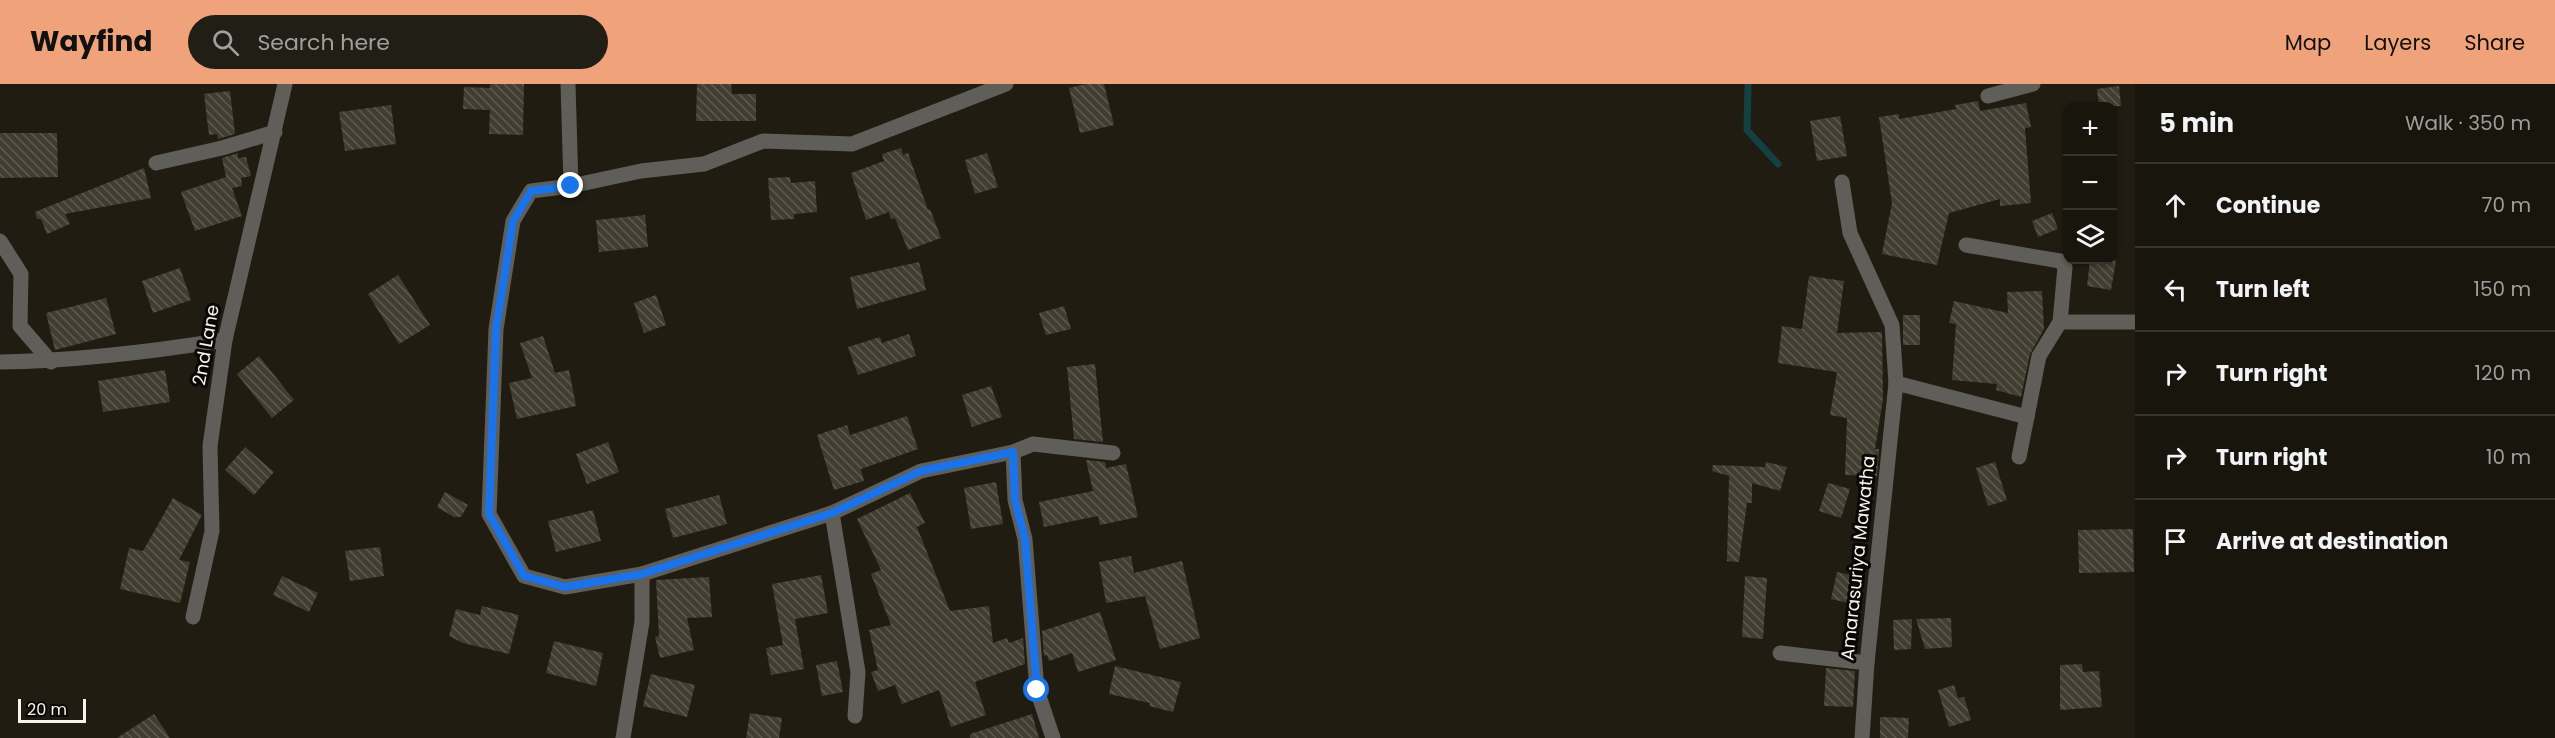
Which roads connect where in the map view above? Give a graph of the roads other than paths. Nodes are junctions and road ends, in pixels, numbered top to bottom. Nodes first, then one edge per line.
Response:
1 (285, 84) edge
2 (568, 84) edge
3 (1006, 84) edge
4 (2033, 84) edge
5 (1988, 96) dead end
6 (275, 132) junction
7 (156, 163) dead end
8 (1842, 182) dead end
9 (571, 186) junction
10 (0, 241) edge
11 (1966, 245) dead end
12 (2060, 322) junction
13 (2135, 322) edge
14 (225, 340) junction
15 (0, 362) edge
16 (51, 362) junction
17 (1896, 382) junction
18 (2027, 417) junction
19 (1013, 452) junction
20 (1113, 453) dead end
21 (2019, 457) dead end
22 (832, 513) junction
23 (642, 574) junction
24 (193, 617) dead end
25 (1780, 653) dead end
26 (1867, 663) junction
27 (855, 716) dead end
28 (623, 738) edge
29 (1053, 738) edge
30 (1862, 738) edge

1 - 6 street, 2nd Lane
2 - 9 street
3 - 9 street
4 - 5 street
6 - 7 street
6 - 14 street, 2nd Lane
8 - 17 street, Amarasuriya Mawatha
9 - 23 street
10 - 16 street
11 - 12 street
12 - 13 street
12 - 18 street
14 - 16 street
14 - 24 street, 2nd Lane
15 - 16 street
17 - 18 street
17 - 26 street, Amarasuriya Mawatha
18 - 21 street
19 - 20 street
19 - 22 street
19 - 29 street
22 - 23 street
22 - 27 street
23 - 28 street
25 - 26 street
26 - 30 street, Amarasuriya Mawatha

